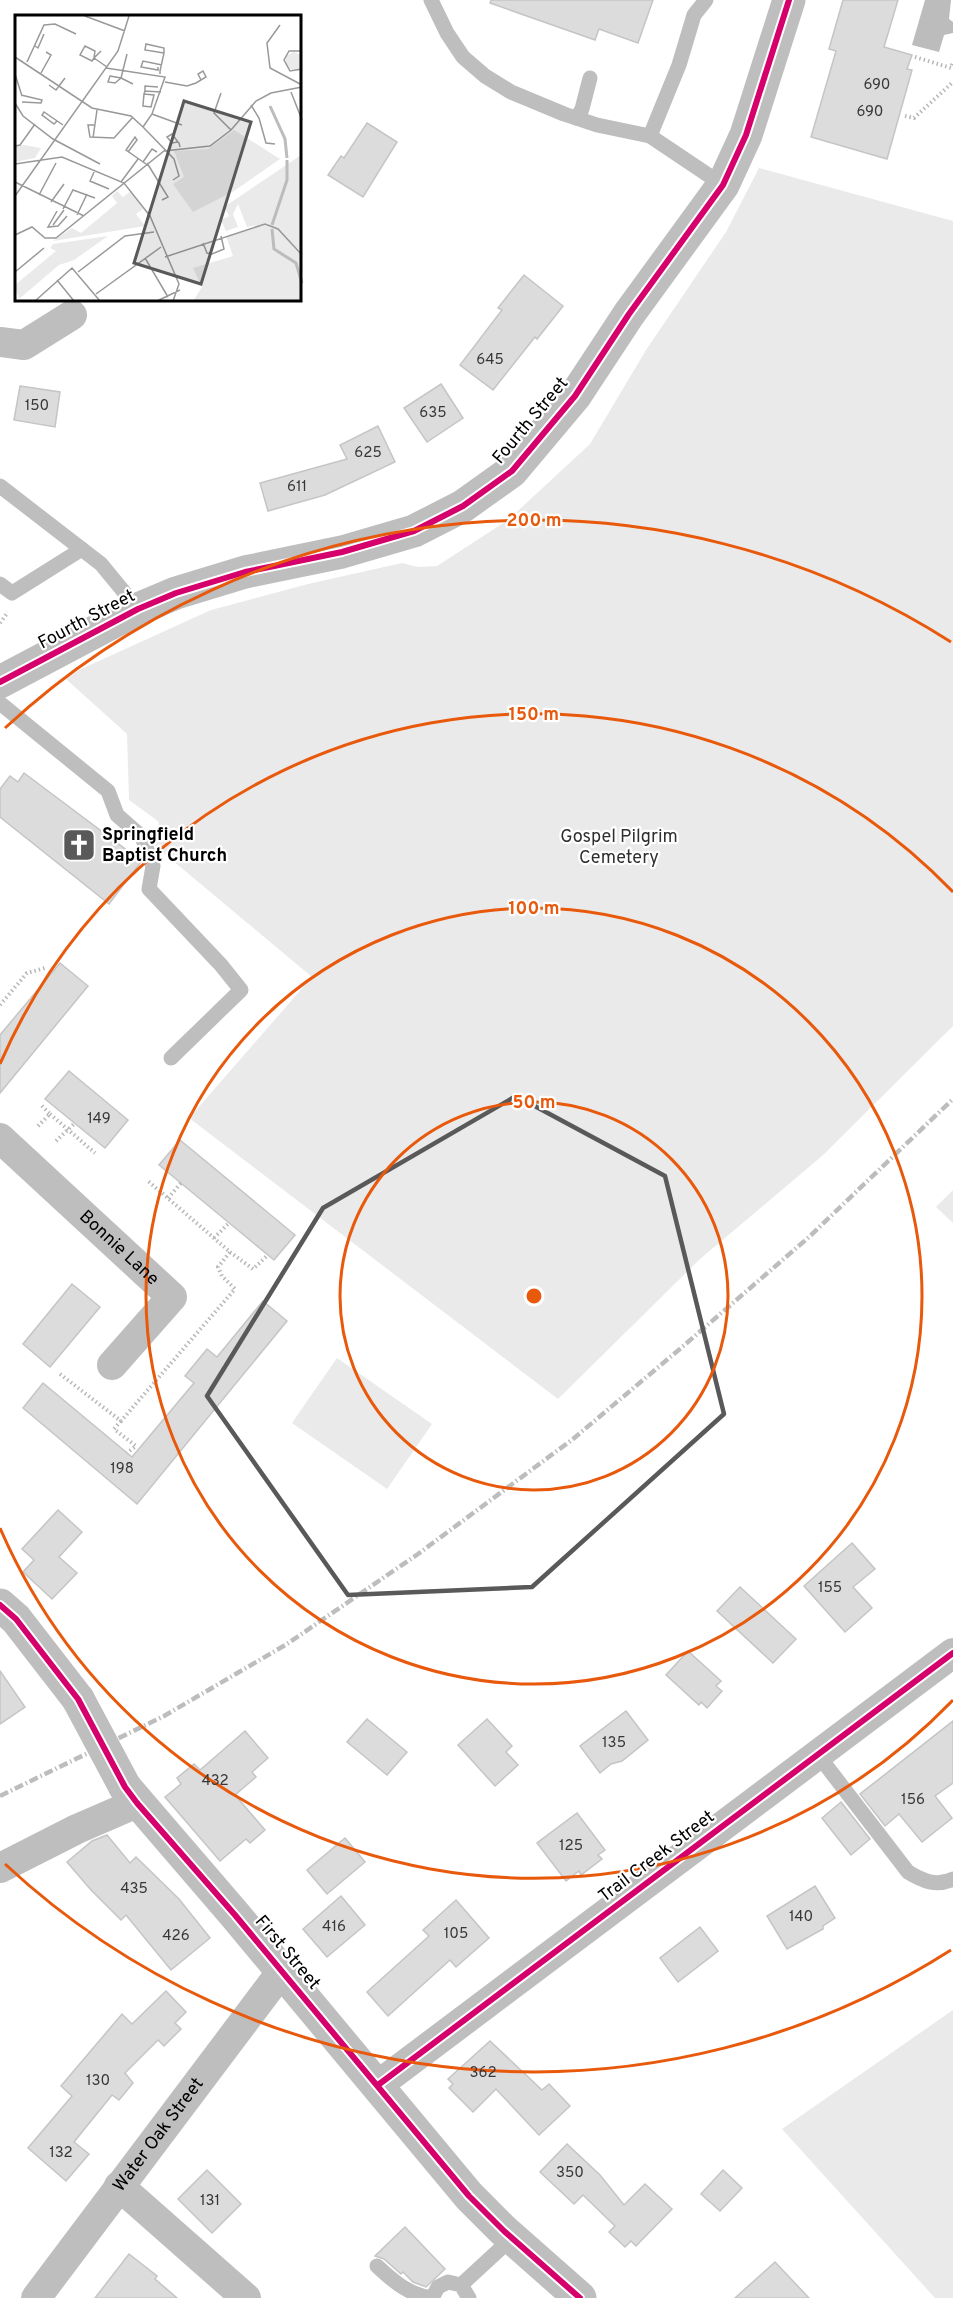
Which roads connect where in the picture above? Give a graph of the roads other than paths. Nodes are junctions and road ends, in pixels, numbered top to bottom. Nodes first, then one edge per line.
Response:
1 (431, 0) edge
2 (706, 0) edge
3 (784, 2) edge
4 (590, 78) dead end
5 (577, 118) junction
6 (650, 136) junction
7 (723, 185) junction
8 (72, 315) dead end
9 (0, 342) edge
10 (0, 486) edge
11 (82, 549) junction
12 (0, 584) edge
13 (138, 609) junction
14 (0, 682) edge
15 (0, 703) edge
16 (171, 1058) dead end
17 (0, 1138) edge
18 (112, 1365) dead end
19 (0, 1605) edge
20 (953, 1653) edge
21 (818, 1755) junction
22 (131, 1795) junction
23 (0, 1868) edge
24 (953, 1879) edge
25 (282, 1971) junction
26 (378, 2085) junction
27 (119, 2186) junction
28 (512, 2238) junction
29 (378, 2266) dead end
30 (465, 2292) edge
31 (36, 2298) edge
32 (246, 2298) edge
33 (432, 2298) edge
34 (580, 2298) edge

1 - 5 lane
2 - 6 lane
3 - 7 street, Fourth Street
4 - 5 lane
5 - 6 lane
6 - 7 lane
7 - 13 street, Fourth Street
8 - 9 street
10 - 11 lane
11 - 12 lane
11 - 13 lane
13 - 14 street, Fourth Street
15 - 16 lane
17 - 18 street, Bonnie Lane
19 - 22 street, First Street, bridge
20 - 21 street, Trail Creek Street
21 - 24 lane
21 - 26 street, Trail Creek Street
22 - 23 street
22 - 25 street, First Street
25 - 26 street, First Street
25 - 27 street, Water Oak Street
26 - 28 street, First Street
27 - 31 street, Water Oak Street
27 - 32 street
28 - 30 lane
28 - 34 street, First Street
29 - 33 lane
30 - 33 lane

